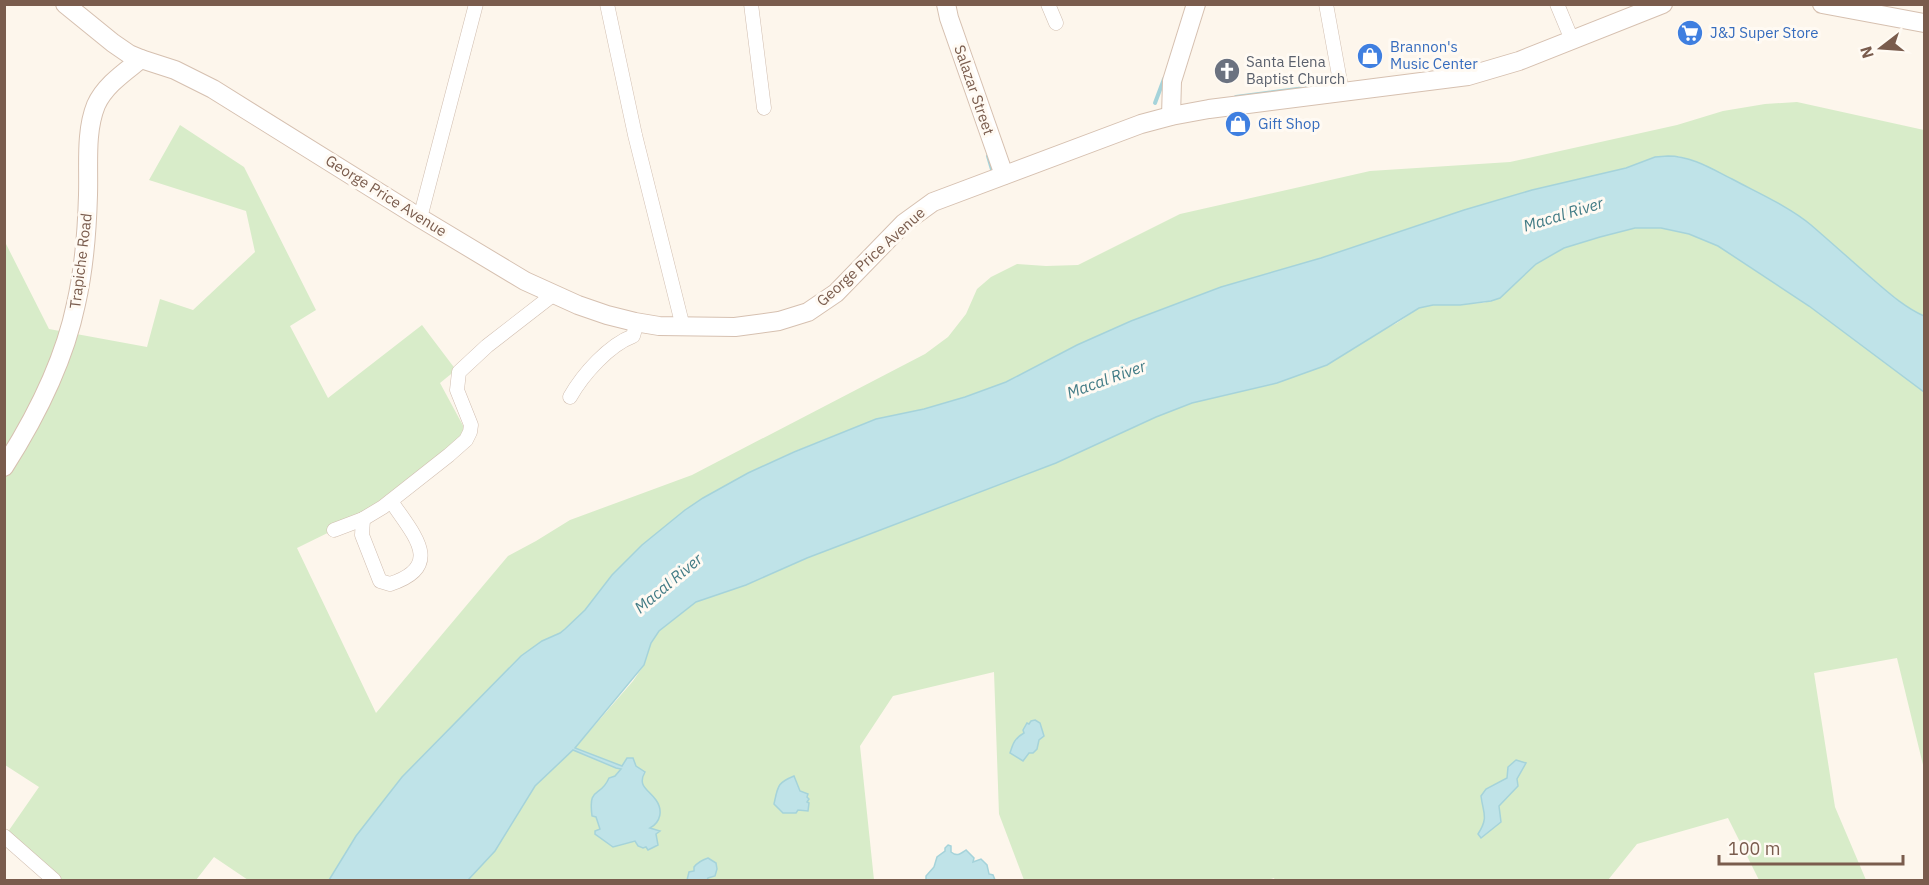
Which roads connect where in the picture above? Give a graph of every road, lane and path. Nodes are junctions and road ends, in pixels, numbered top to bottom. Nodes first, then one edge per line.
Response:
1 (64, 4) edge
2 (476, 4) edge
3 (607, 4) edge
4 (751, 4) edge
5 (946, 4) edge
6 (1048, 4) edge
7 (1196, 4) edge
8 (1207, 4) edge
9 (1326, 4) edge
10 (1557, 4) edge
11 (1663, 4) edge
12 (1822, 4) edge
13 (1860, 8) edge
14 (1056, 23) dead end
15 (1924, 23) edge
16 (1572, 40) junction
17 (141, 59) junction
18 (1342, 92) junction
19 (764, 108) dead end
20 (1176, 115) junction
21 (1004, 175) junction
22 (420, 218) junction
23 (554, 294) junction
24 (638, 322) junction
25 (683, 327) junction
26 (570, 396) dead end
27 (4, 467) edge
28 (391, 501) junction
29 (363, 519) junction
30 (334, 530) dead end
31 (4, 836) edge
32 (54, 880) edge

1 - 17 main road, George Price Avenue
2 - 22 street
3 - 25 street
4 - 19 street
5 - 21 main road, Salazar Street
6 - 14 street
7 - 20 main road
8 - 20 main road
9 - 18 street
10 - 16 street
11 - 16 main road, George Price Avenue
12 - 13 main road
13 - 15 main road
16 - 18 main road, George Price Avenue
17 - 22 main road, George Price Avenue
17 - 27 main road, Trapiche Road
18 - 20 main road, George Price Avenue
20 - 21 main road, George Price Avenue
21 - 25 main road, George Price Avenue
22 - 23 main road, George Price Avenue
23 - 24 main road, George Price Avenue
23 - 28 street
24 - 25 main road, George Price Avenue
24 - 26 street
28 - 29 street
28 - 29 street
29 - 30 street
31 - 32 street

